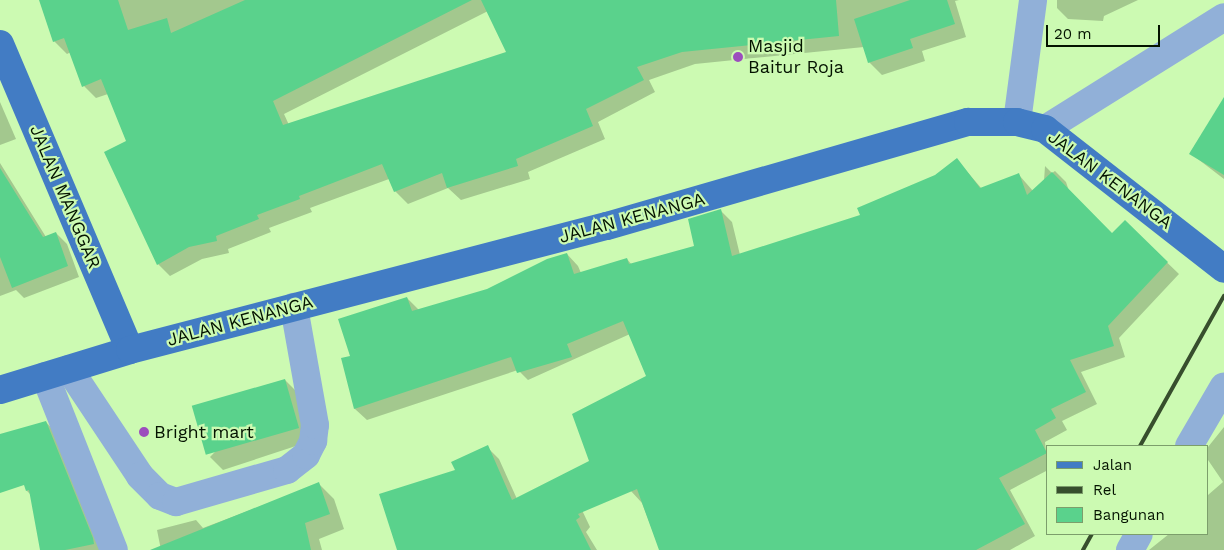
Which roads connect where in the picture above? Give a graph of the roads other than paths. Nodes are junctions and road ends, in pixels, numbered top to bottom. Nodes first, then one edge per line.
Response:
1 (1033, 0) edge
2 (1224, 17) edge
3 (0, 44) edge
4 (1017, 122) junction
5 (1045, 130) junction
6 (1224, 269) edge
7 (294, 307) junction
8 (130, 350) junction
9 (57, 372) junction
10 (1224, 386) edge
11 (0, 390) edge
12 (1189, 445) edge
13 (1138, 535) edge
14 (114, 550) edge
15 (1130, 550) edge

1 - 4 street
2 - 5 street
3 - 8 main road, JALAN MANGGAR
4 - 5 main road, JALAN KENANGA
4 - 7 main road, JALAN KENANGA
5 - 6 main road, JALAN KENANGA
7 - 8 main road, JALAN KENANGA
7 - 9 street
8 - 9 main road, JALAN KENANGA
9 - 11 main road, JALAN KENANGA
9 - 14 street
10 - 12 street
13 - 15 street

